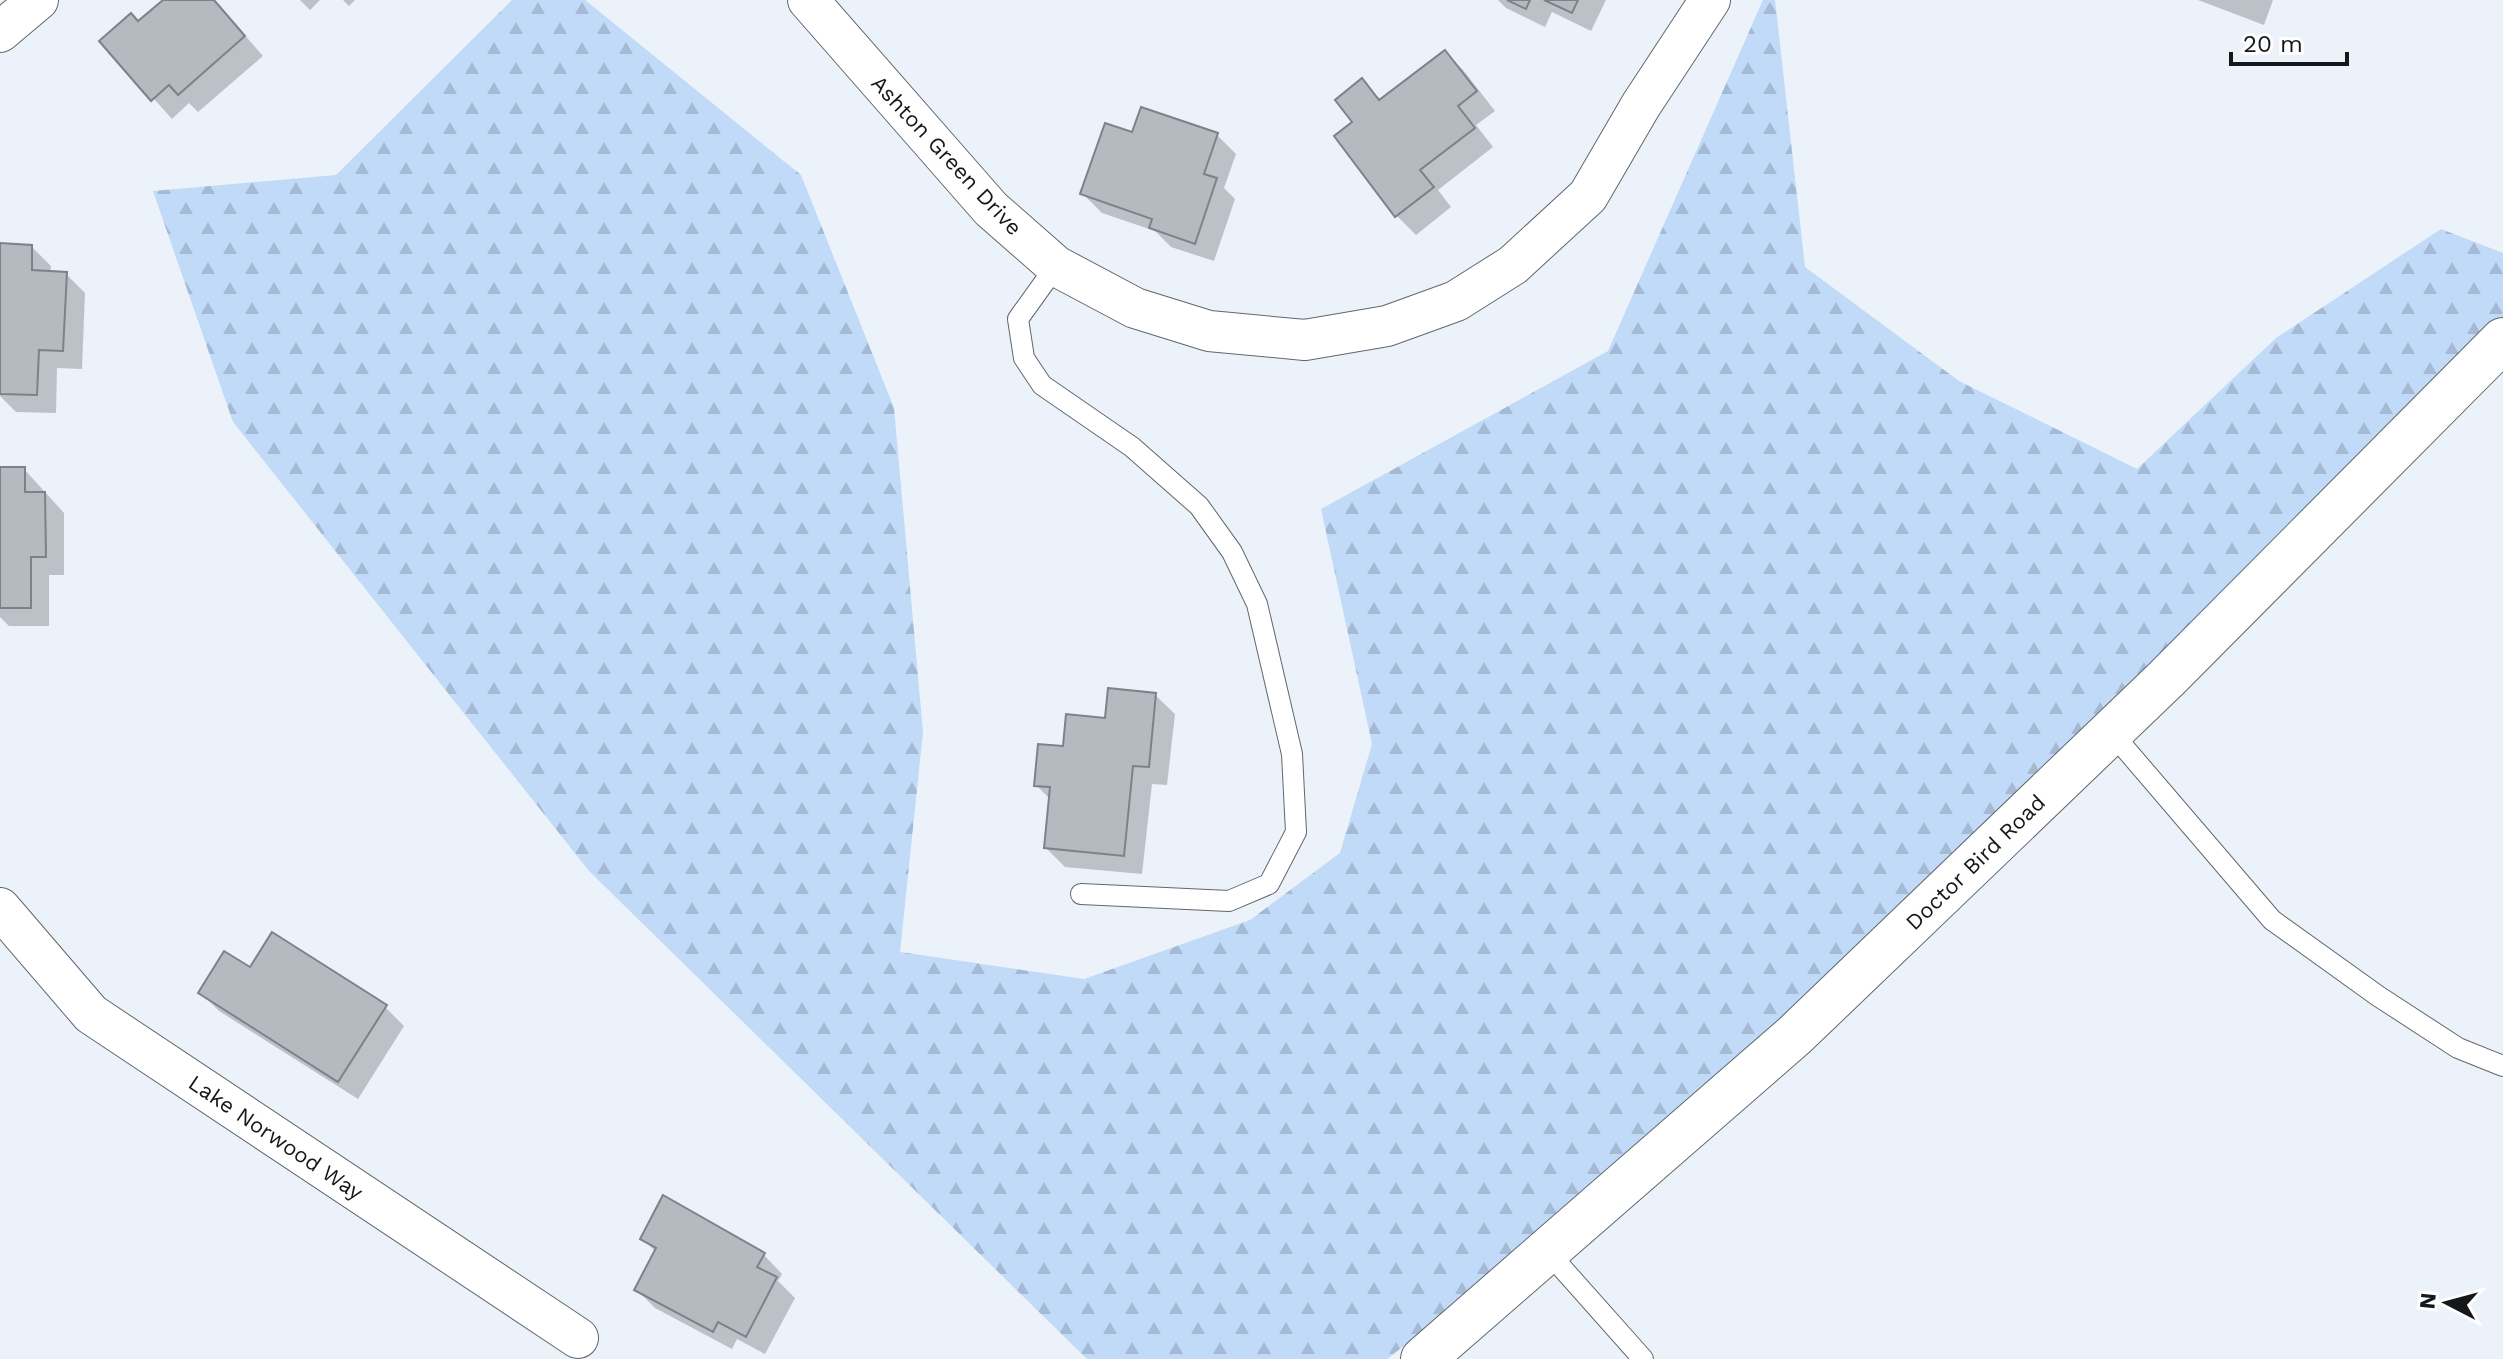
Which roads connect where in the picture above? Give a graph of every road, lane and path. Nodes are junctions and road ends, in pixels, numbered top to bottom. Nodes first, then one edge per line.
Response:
1 (38, 0) edge
2 (808, 0) edge
3 (1710, 0) edge
4 (0, 32) edge
5 (1056, 266) junction
6 (2503, 340) edge
7 (2111, 732) junction
8 (1081, 894) dead end
9 (0, 908) edge
10 (2503, 1066) edge
11 (1547, 1251) junction
12 (578, 1338) dead end
13 (1423, 1359) edge
14 (1643, 1359) edge

1 - 4 street
2 - 5 street, Ashton Green Drive
3 - 5 street, Ashton Green Drive
5 - 8 lane
6 - 7 main road, Doctor Bird Road
7 - 10 lane
7 - 11 main road, Doctor Bird Road
9 - 12 street, Lake Norwood Way
11 - 13 main road, Doctor Bird Road
11 - 14 lane

